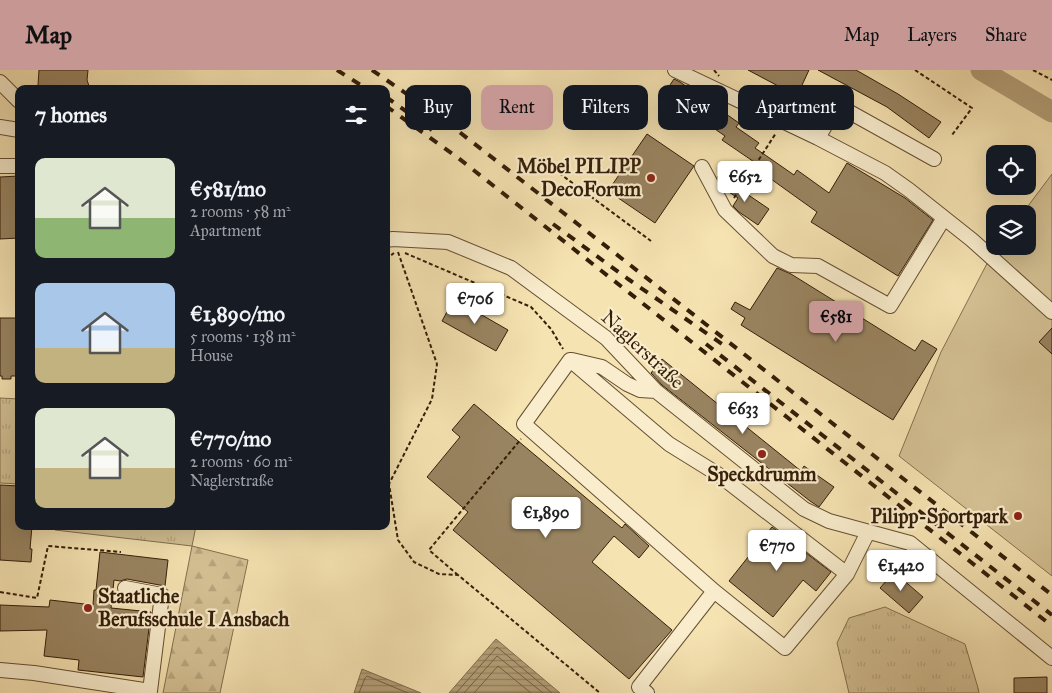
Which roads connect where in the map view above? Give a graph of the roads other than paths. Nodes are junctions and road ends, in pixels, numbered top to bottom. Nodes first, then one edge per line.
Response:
1 (675, 70) edge
2 (0, 82) edge
3 (15, 97) edge
4 (0, 126) edge
5 (15, 129) edge
6 (818, 138) junction
7 (934, 159) dead end
8 (0, 166) edge
9 (15, 166) edge
10 (702, 167) dead end
11 (944, 218) junction
12 (390, 239) edge
13 (1052, 312) edge
14 (570, 360) junction
15 (656, 391) junction
16 (868, 532) junction
17 (848, 574) junction
18 (125, 588) dead end
19 (714, 591) junction
20 (1052, 658) edge
21 (0, 670) edge
22 (647, 693) edge

1 - 6 street
2 - 3 street
4 - 5 street
6 - 7 street
6 - 11 street
8 - 9 street
10 - 11 street
11 - 13 street
12 - 15 street, Naglerstraße
14 - 15 street
14 - 17 street
14 - 19 street
15 - 16 street, Naglerstraße
16 - 17 street
16 - 20 street, Naglerstraße
17 - 19 street
18 - 21 street
19 - 22 street

